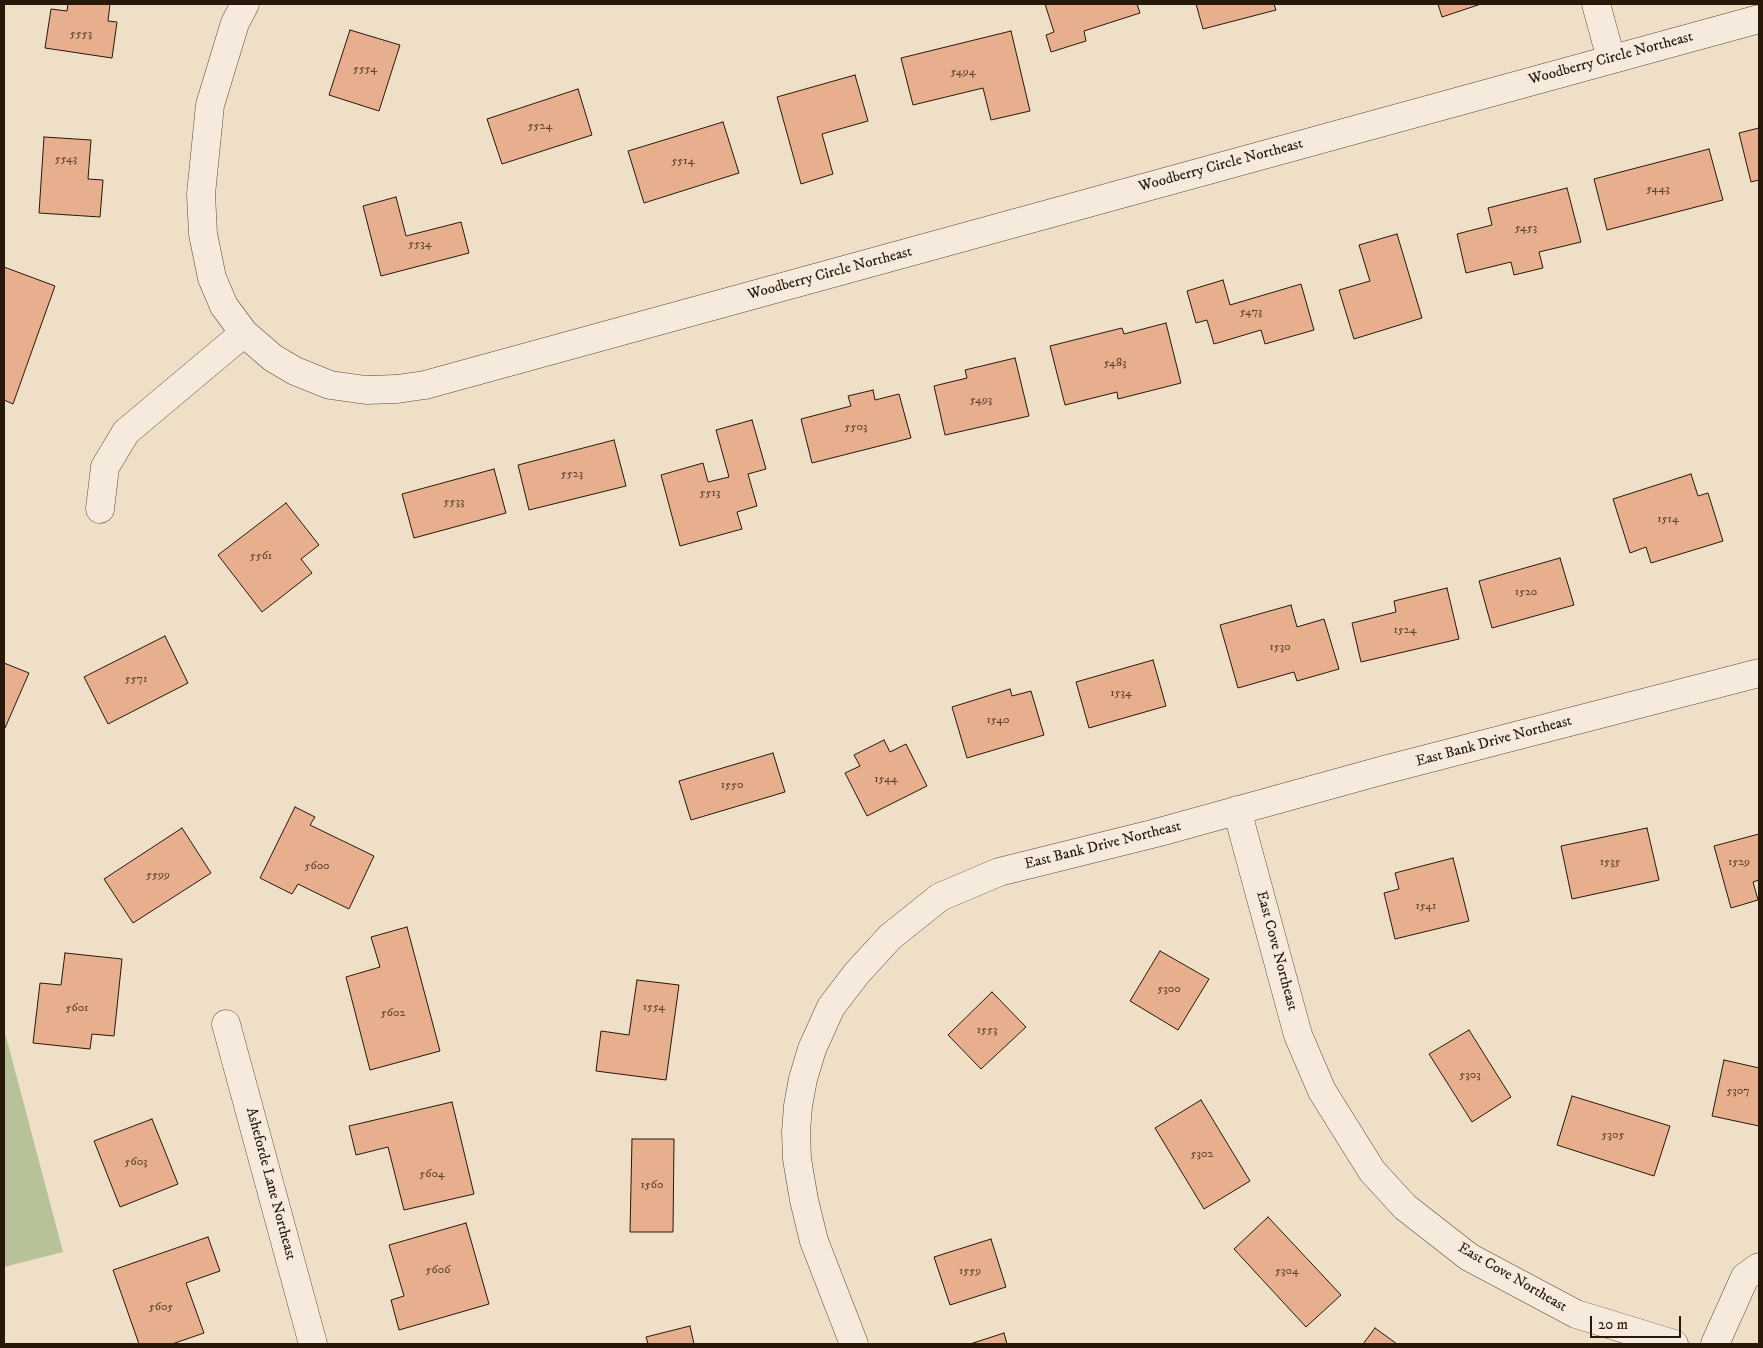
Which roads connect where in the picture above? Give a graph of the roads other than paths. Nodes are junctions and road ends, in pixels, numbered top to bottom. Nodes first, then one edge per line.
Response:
1 (245, 4) edge
2 (1596, 4) edge
3 (1759, 19) edge
4 (1611, 59) junction
5 (244, 333) junction
6 (100, 509) dead end
7 (1759, 673) edge
8 (1237, 810) junction
9 (226, 1024) dead end
10 (1759, 1267) edge
11 (313, 1344) edge
12 (854, 1344) edge
13 (1674, 1344) edge
14 (1715, 1344) edge

1 - 5 street, Woodberry Circle Northeast
2 - 4 street
3 - 4 street, Woodberry Circle Northeast
4 - 5 street, Woodberry Circle Northeast
5 - 6 street
7 - 8 street, East Bank Drive Northeast
8 - 12 street, East Bank Drive Northeast
8 - 13 street, East Cove Northeast
9 - 11 street, Asheforde Lane Northeast
10 - 14 street

